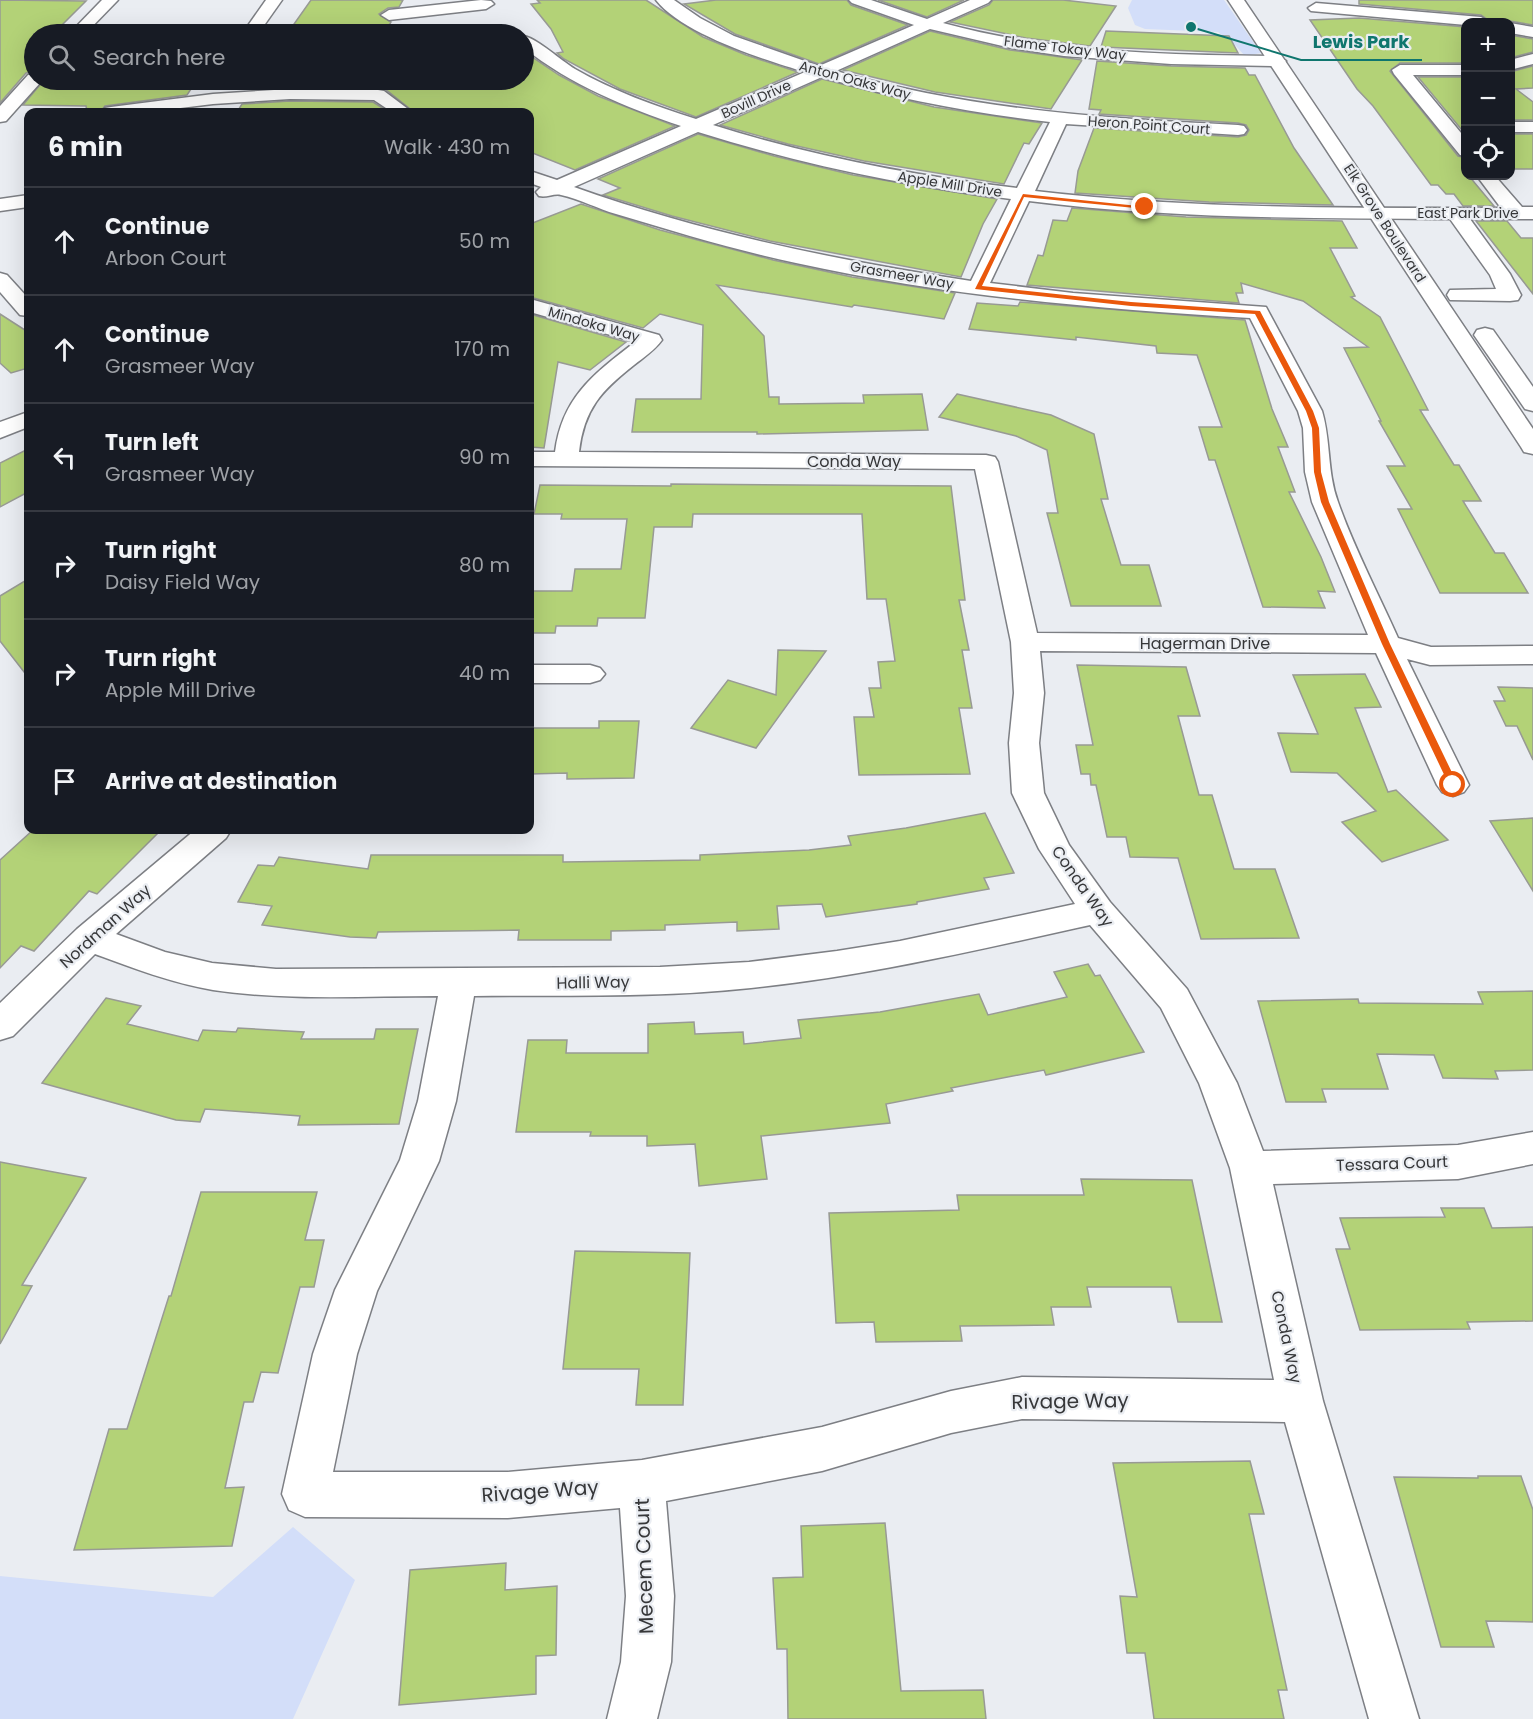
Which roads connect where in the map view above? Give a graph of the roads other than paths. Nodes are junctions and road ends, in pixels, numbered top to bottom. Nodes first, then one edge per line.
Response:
1 (110, 0) edge
2 (274, 0) edge
3 (664, 0) edge
4 (857, 0) edge
5 (984, 0) edge
6 (1236, 0) edge
7 (1254, 0) edge
8 (485, 2) edge
9 (1316, 8) dead end
10 (389, 15) dead end
11 (1461, 20) edge
12 (86, 24) edge
13 (257, 24) edge
14 (505, 24) edge
15 (928, 24) junction
16 (1515, 29) edge
17 (1533, 33) edge
18 (534, 48) edge
19 (1533, 59) edge
20 (1278, 61) junction
21 (1515, 63) edge
22 (1461, 70) edge
23 (820, 72) junction
24 (24, 89) edge
25 (214, 90) edge
26 (213, 99) junction
27 (142, 108) edge
28 (397, 108) edge
29 (1332, 114) dead end
30 (0, 117) edge
31 (1060, 119) junction
32 (22, 123) dead end
33 (0, 124) edge
34 (697, 126) junction
35 (1533, 127) edge
36 (1447, 128) junction
37 (1461, 128) edge
38 (1515, 128) edge
39 (1238, 130) dead end
40 (1461, 145) edge
41 (534, 179) edge
42 (1490, 180) edge
43 (556, 188) junction
44 (1023, 195) junction
45 (534, 197) edge
46 (24, 202) edge
47 (0, 206) edge
48 (1391, 208) junction
49 (1455, 213) junction
50 (1525, 213) edge
51 (1419, 237) dead end
52 (1445, 276) dead end
53 (978, 287) junction
54 (3, 289) edge
55 (1458, 295) junction
56 (534, 306) edge
57 (24, 307) edge
58 (1533, 404) edge
59 (24, 421) edge
60 (0, 431) edge
61 (1533, 447) edge
62 (534, 459) edge
63 (566, 459) junction
64 (1533, 633) edge
65 (1025, 642) junction
66 (1386, 644) junction
67 (1533, 656) edge
68 (534, 674) edge
69 (590, 674) dead end
70 (1453, 785) dead end
71 (210, 834) edge
72 (1098, 911) junction
73 (89, 938) junction
74 (458, 983) junction
75 (0, 1026) edge
76 (1533, 1148) edge
77 (1250, 1168) junction
78 (1301, 1401) junction
79 (642, 1483) junction
80 (632, 1719) edge
81 (1394, 1719) edge

1 - 12 street
2 - 13 street
3 - 23 street, Anton Oaks Way
4 - 15 street, Flame Tokay Way
5 - 15 street, Bovill Drive
6 - 20 street, Elk Grove Boulevard
7 - 29 street
8 - 10 street
8 - 14 street, Apple Mill Drive
9 - 11 street
15 - 20 street, Flame Tokay Way
15 - 23 street, Bovill Drive
16 - 17 street
18 - 34 street, Apple Mill Drive
19 - 21 street
20 - 48 street, Elk Grove Boulevard
22 - 36 street
23 - 31 street, Anton Oaks Way
23 - 34 street, Bovill Drive
24 - 30 street
25 - 26 street
26 - 27 street
26 - 28 street
31 - 39 street, Heron Point Court
31 - 44 street
32 - 33 street
34 - 43 street, Bovill Drive
34 - 44 street, Apple Mill Drive
35 - 38 street
36 - 37 street
36 - 40 street
41 - 43 street, Grasmeer Way
42 - 50 street
43 - 45 street, Bovill Drive
43 - 53 street, Grasmeer Way
44 - 48 street, Apple Mill Drive
44 - 53 street
46 - 47 street
48 - 49 street, East Park Drive
48 - 51 street, Elk Grove Boulevard
48 - 61 street, Elk Grove Boulevard
49 - 50 street, East Park Drive
49 - 55 street
52 - 55 street, Elk Grove Boulevard
53 - 66 street, Grasmeer Way
54 - 57 street
55 - 58 street, Elk Grove Boulevard
56 - 63 street, Mindoka Way
59 - 60 street
62 - 63 street, Conda Way
63 - 65 street, Conda Way
64 - 66 street, Hagerman Drive
65 - 66 street, Hagerman Drive
65 - 72 street, Conda Way
66 - 67 street, Hagerman Drive
66 - 70 street
68 - 69 street
71 - 73 street, Nordman Way
72 - 74 street, Halli Way
72 - 77 street, Conda Way
73 - 74 street, Halli Way
73 - 75 street, Nordman Way
74 - 79 street, Rivage Way
76 - 77 street, Tessara Court
77 - 78 street, Conda Way
78 - 79 street, Rivage Way
78 - 81 street, Conda Way
79 - 80 street, Mecem Court

